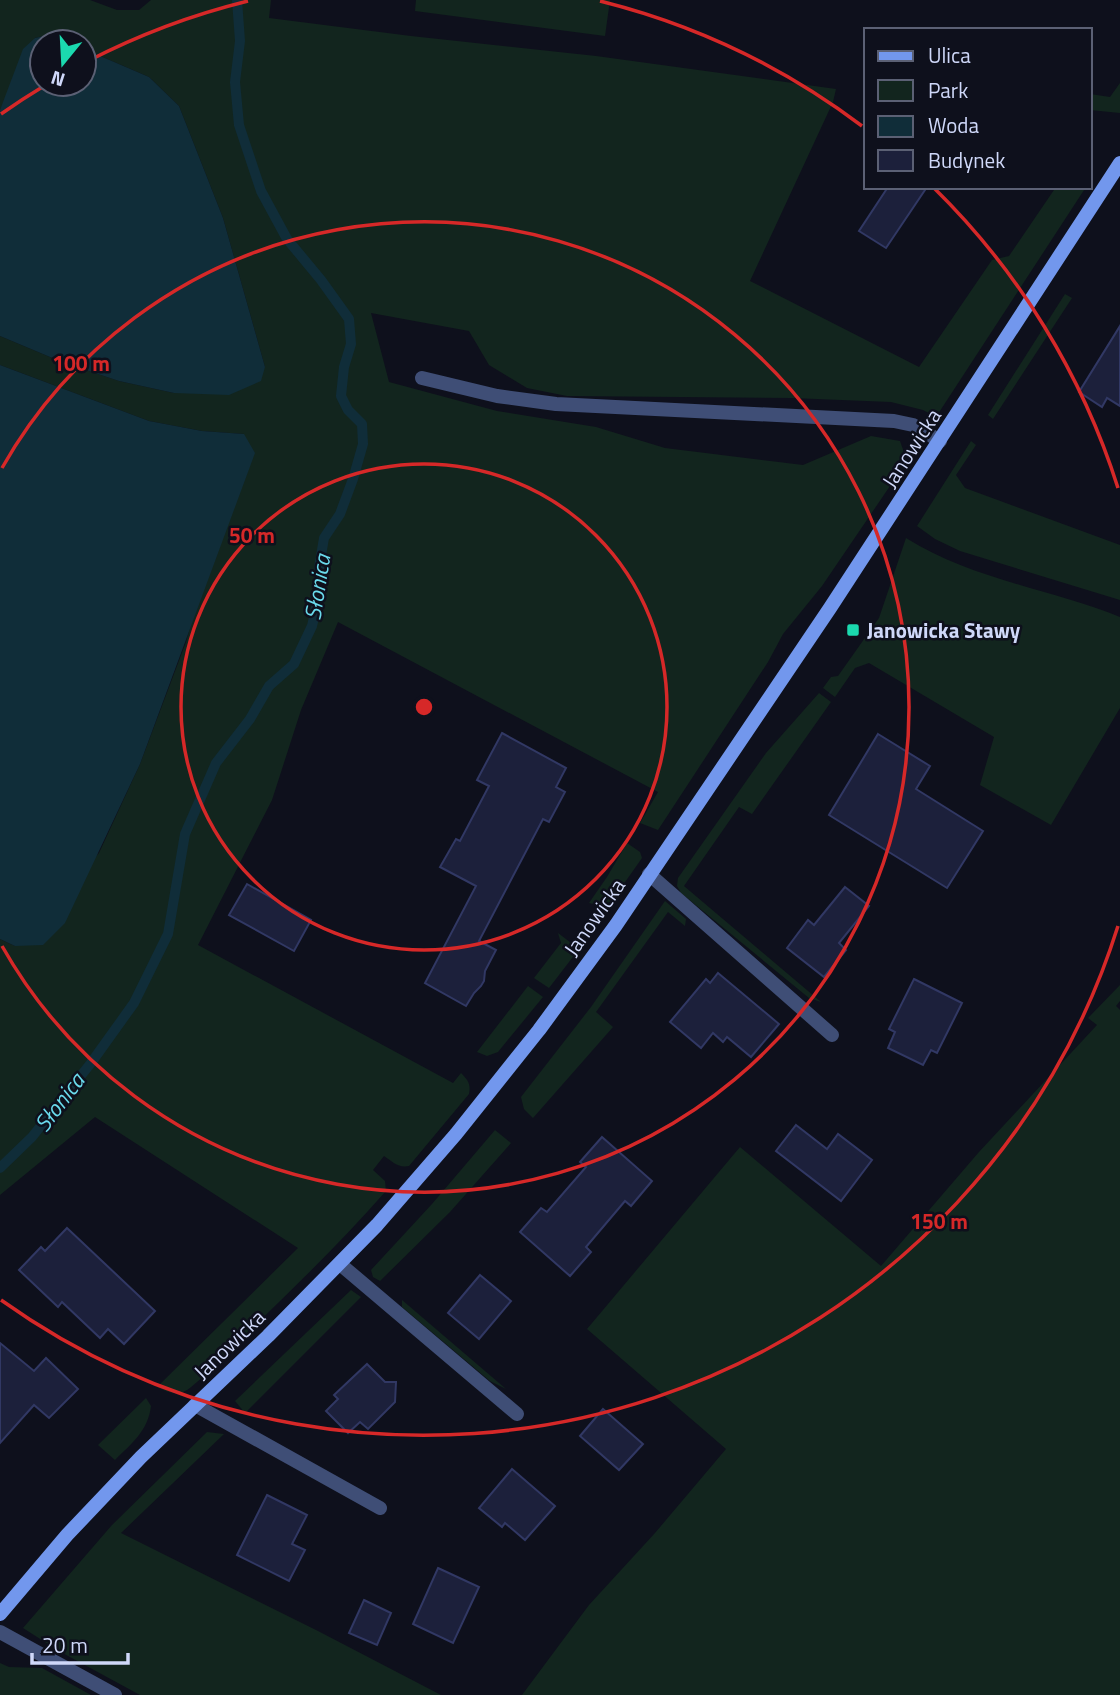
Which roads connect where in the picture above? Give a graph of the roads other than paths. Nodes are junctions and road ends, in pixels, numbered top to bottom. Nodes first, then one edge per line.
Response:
1 (1120, 163) edge
2 (422, 377) dead end
3 (940, 441) junction
4 (649, 874) junction
5 (832, 1035) dead end
6 (340, 1264) junction
7 (195, 1405) junction
8 (517, 1414) dead end
9 (380, 1508) dead end
10 (0, 1614) edge
11 (0, 1632) edge
12 (115, 1695) edge

1 - 3 street, Janowicka
2 - 3 lane
3 - 4 street, Janowicka
4 - 5 lane
4 - 6 street, Janowicka
6 - 7 street, Janowicka
6 - 8 lane
7 - 9 lane
7 - 10 street, Janowicka
11 - 12 lane

